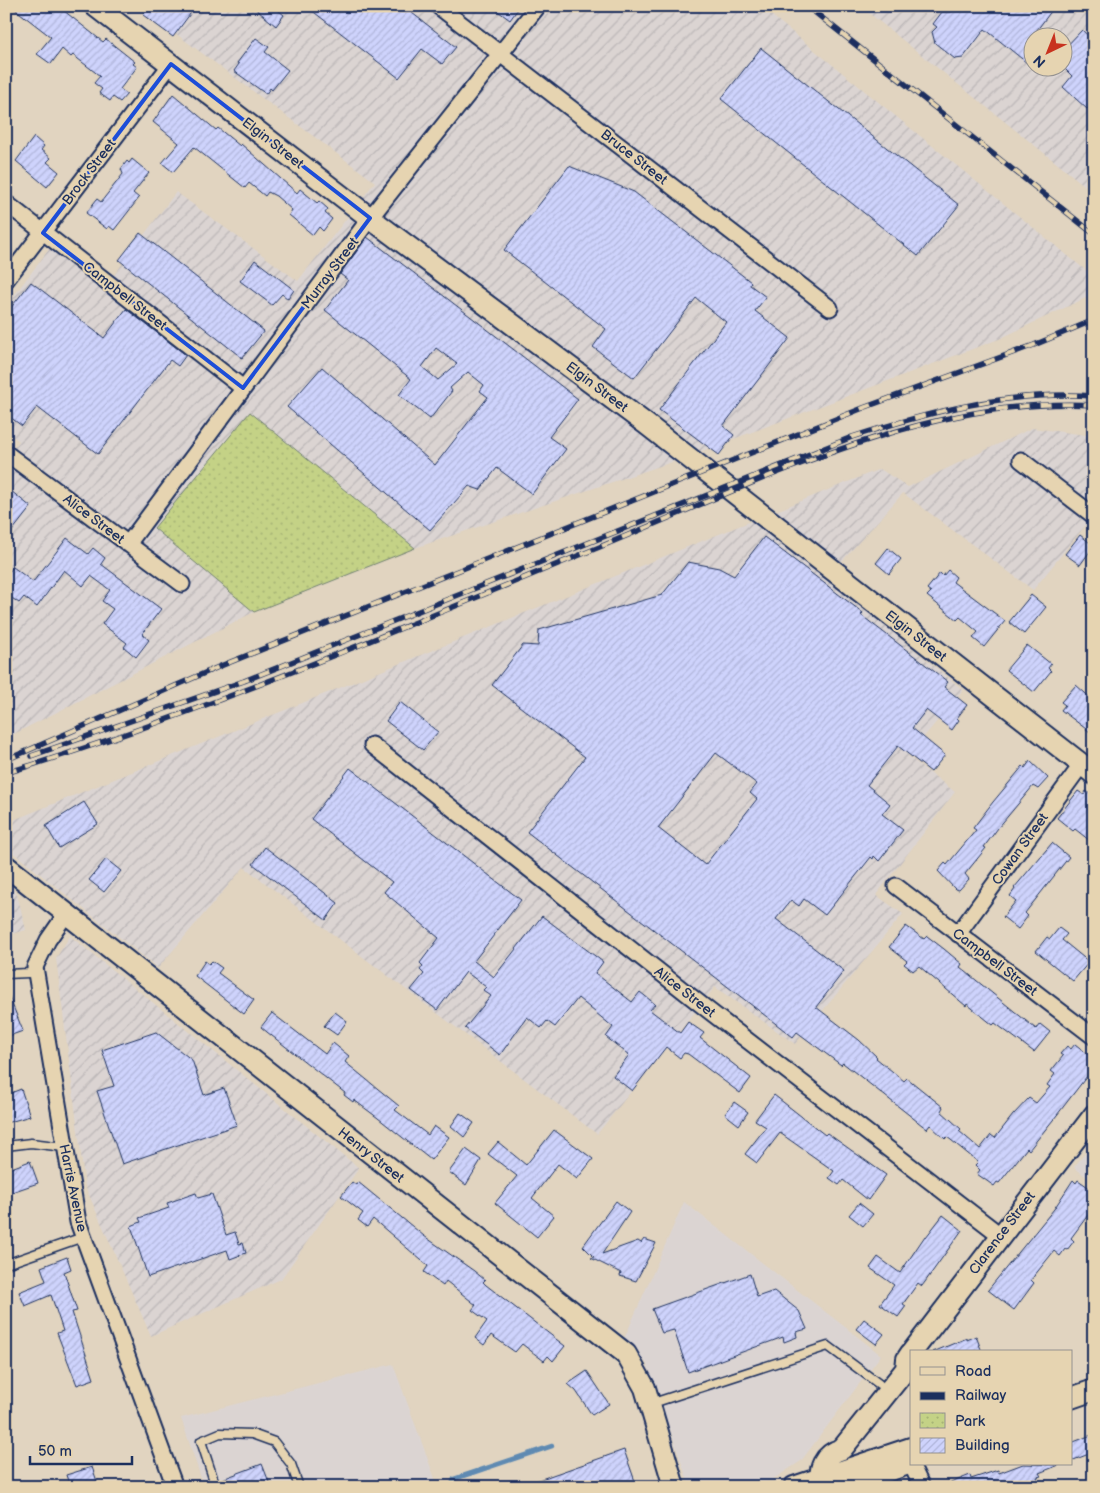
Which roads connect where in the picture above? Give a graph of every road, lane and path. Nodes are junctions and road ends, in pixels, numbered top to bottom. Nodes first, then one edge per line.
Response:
1 (95, 6) edge
2 (438, 6) edge
3 (538, 6) edge
4 (500, 54) junction
5 (170, 64) junction
6 (6, 203) edge
7 (370, 218) junction
8 (43, 233) junction
9 (6, 280) edge
10 (830, 308) dead end
11 (243, 388) junction
12 (6, 453) edge
13 (1021, 460) dead end
14 (1094, 516) edge
15 (128, 544) junction
16 (182, 584) dead end
17 (372, 745) dead end
18 (1088, 769) edge
19 (6, 866) edge
20 (896, 886) dead end
21 (66, 914) junction
22 (958, 934) junction
23 (35, 967) junction
24 (6, 974) edge
25 (1094, 1037) edge
26 (1094, 1115) edge
27 (6, 1146) edge
28 (64, 1147) junction
29 (1000, 1235) junction
30 (84, 1237) junction
31 (6, 1264) edge
32 (914, 1350) edge
33 (910, 1355) edge
34 (879, 1384) junction
35 (1094, 1390) edge
36 (1072, 1398) edge
37 (650, 1404) junction
38 (910, 1448) edge
39 (832, 1452) junction
40 (910, 1464) edge
41 (912, 1466) edge
42 (821, 1483) edge
43 (174, 1487) edge
44 (216, 1487) edge
45 (300, 1487) edge
46 (674, 1487) edge
47 (794, 1487) edge
48 (842, 1487) edge
49 (922, 1487) edge

1 - 5 main road, Elgin Street
2 - 4 street, Bruce Street
3 - 4 street, Murray Street
4 - 7 street, Murray Street
4 - 10 street, Bruce Street
5 - 7 main road, Elgin Street
5 - 8 street, Brock Street
6 - 8 street, Campbell Street
7 - 11 street, Murray Street
7 - 18 main road, Elgin Street
8 - 9 street, Brock Street
8 - 11 street, Campbell Street
11 - 15 street, Murray Street
12 - 15 street, Alice Street
13 - 14 street
15 - 16 street, Alice Street
17 - 29 street, Alice Street
18 - 22 street, Cowan Street
19 - 21 main road, Henry Street
20 - 22 street, Campbell Street
21 - 23 street
21 - 37 main road, Henry Street
22 - 25 street, Campbell Street
23 - 24 lane
23 - 28 street, Harris Avenue
26 - 29 main road, Clarence Street
27 - 28 lane
28 - 30 street, Harris Avenue
29 - 32 main road, Clarence Street
30 - 31 lane
30 - 43 street, Harris Avenue
33 - 34 main road, Clarence Street
33 - 39 main road, Clarence Street
34 - 37 lane
34 - 39 main road, Clarence Street
35 - 36 main road
37 - 46 main road, Henry Street
38 - 42 main road
39 - 42 main road, Clarence Street
40 - 48 main road
41 - 49 street
42 - 47 main road
44 - 45 lane

